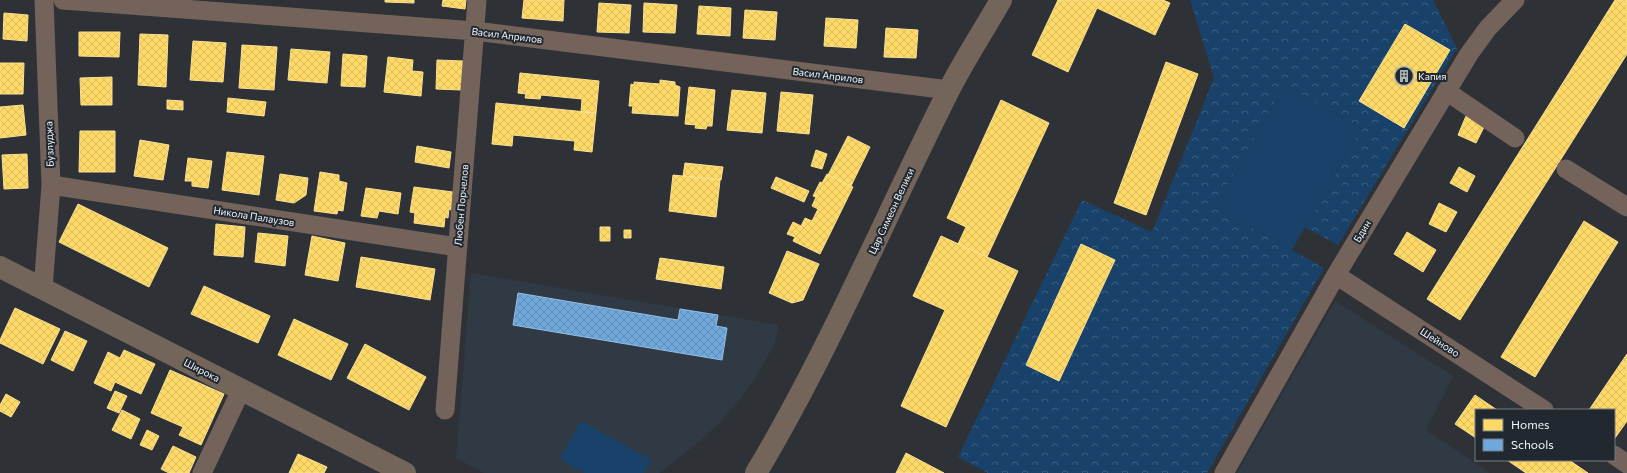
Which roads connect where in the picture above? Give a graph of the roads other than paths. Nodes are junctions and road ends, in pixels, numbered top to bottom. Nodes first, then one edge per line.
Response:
1 (44, 0) edge
2 (63, 0) edge
3 (477, 0) edge
4 (1001, 0) edge
5 (1516, 0) edge
6 (474, 35) junction
7 (949, 90) junction
8 (1446, 91) junction
9 (1515, 138) dead end
10 (1566, 169) dead end
11 (51, 185) junction
12 (1627, 207) edge
13 (457, 247) junction
14 (0, 267) edge
15 (1336, 275) junction
16 (43, 289) junction
17 (241, 390) junction
18 (1542, 409) edge
19 (445, 410) dead end
20 (785, 424) junction
21 (1615, 456) edge
22 (1627, 464) edge
23 (202, 473) edge
24 (405, 473) edge
25 (740, 473) edge
26 (756, 473) edge
27 (1224, 473) edge

1 - 11 street, Бузлуджа
2 - 6 street, Васил Априлов
3 - 6 street, Любен Порчелов
4 - 7 main road, Цар Симеон Велики
5 - 8 street, Бдин
6 - 7 street, Васил Априлов
6 - 13 street, Любен Порчелов
7 - 20 main road, Цар Симеон Велики
8 - 9 street
8 - 15 street, Бдин
10 - 12 street
11 - 13 street, Никола Палаузов
11 - 16 street, Бузлуджа
13 - 19 street, Любен Порчелов
14 - 16 main road, Широка
15 - 18 street, Шейново
15 - 27 street, Бдин
16 - 17 main road, Широка
17 - 23 street
17 - 24 main road, Широка
20 - 25 main road, Цар Симеон Велики
20 - 26 main road, Цар Симеон Велики
21 - 22 street

